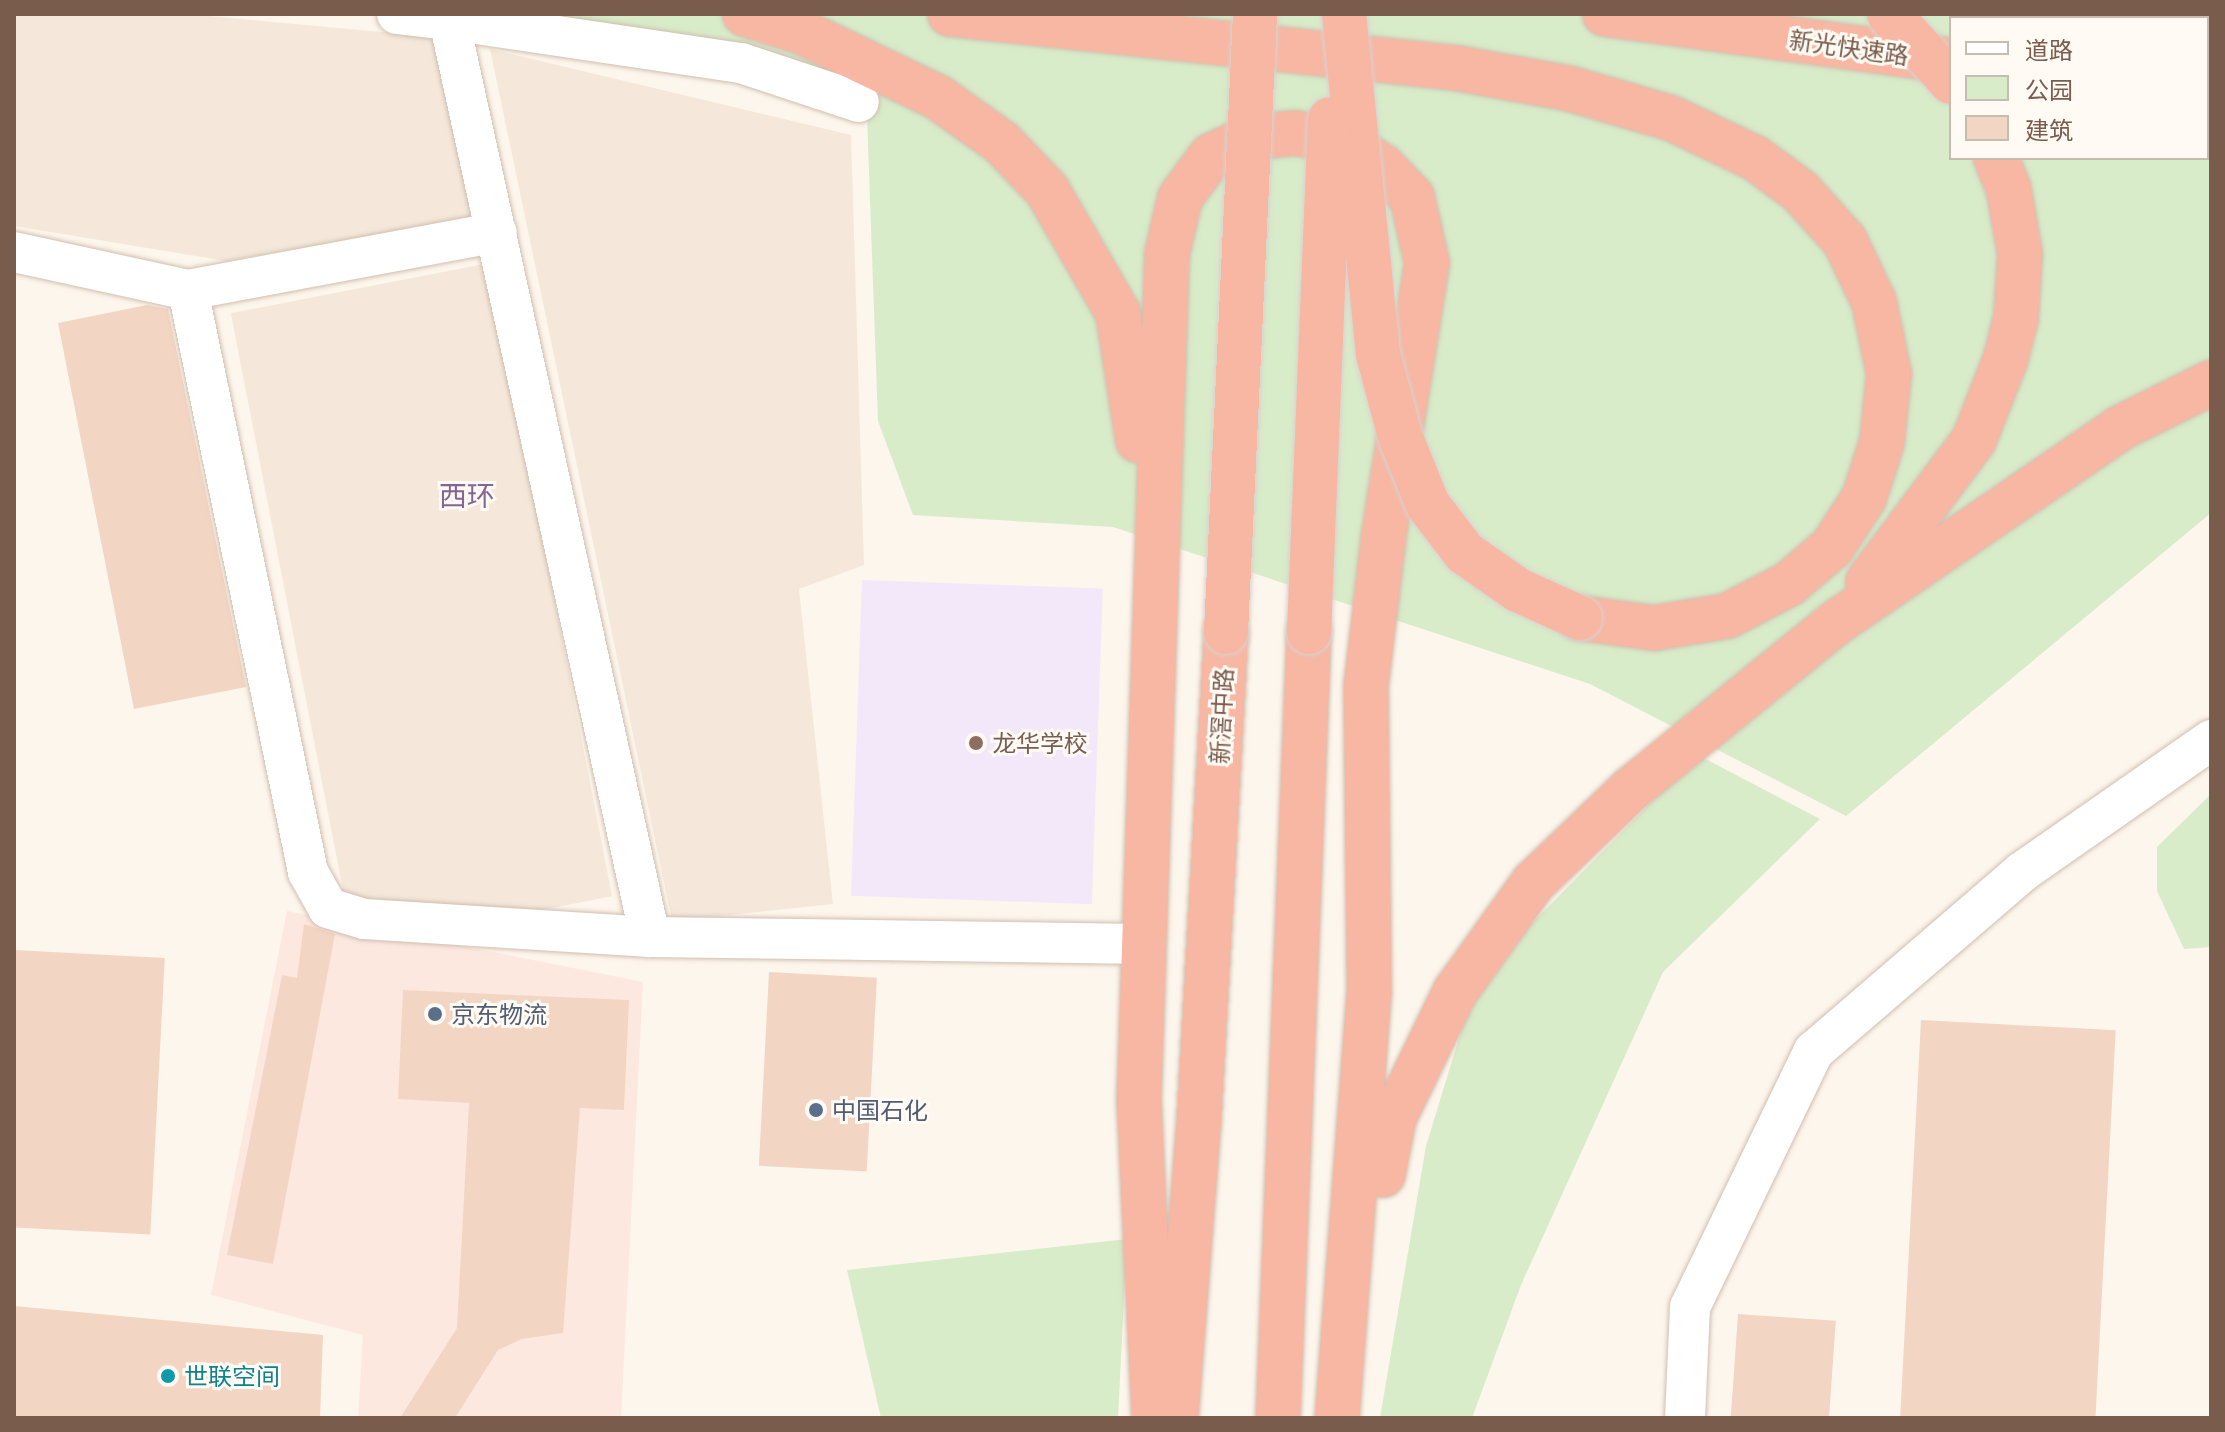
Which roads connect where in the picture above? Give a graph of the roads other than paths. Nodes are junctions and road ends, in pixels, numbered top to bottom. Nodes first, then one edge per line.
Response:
1 (397, 14) edge
2 (745, 14) edge
3 (950, 14) edge
4 (1255, 14) edge
5 (1335, 14) edge
6 (1344, 14) edge
7 (1605, 14) edge
8 (1889, 14) edge
9 (449, 20) junction
10 (1949, 61) edge
11 (1949, 80) edge
12 (859, 102) dead end
13 (1997, 160) edge
14 (497, 232) junction
15 (14, 252) edge
16 (188, 290) junction
17 (2211, 383) edge
18 (1837, 622) junction
19 (1153, 714) junction
20 (2211, 740) edge
21 (650, 937) junction
22 (1144, 944) junction
23 (1154, 1418) edge
24 (1176, 1418) edge
25 (1278, 1418) edge
26 (1339, 1418) edge
27 (1685, 1418) edge

1 - 9 street
2 - 19 highway
3 - 6 highway, bridge
4 - 24 highway, 新滘中路, bridge
5 - 25 highway, bridge
7 - 10 highway, 新光快速路
8 - 11 highway, bridge
9 - 12 street
9 - 14 street
13 - 18 highway
14 - 16 street
14 - 21 street
15 - 16 street
16 - 21 street
17 - 18 highway
18 - 26 highway
19 - 22 highway
19 - 26 highway
20 - 27 street
21 - 22 street
22 - 23 highway

